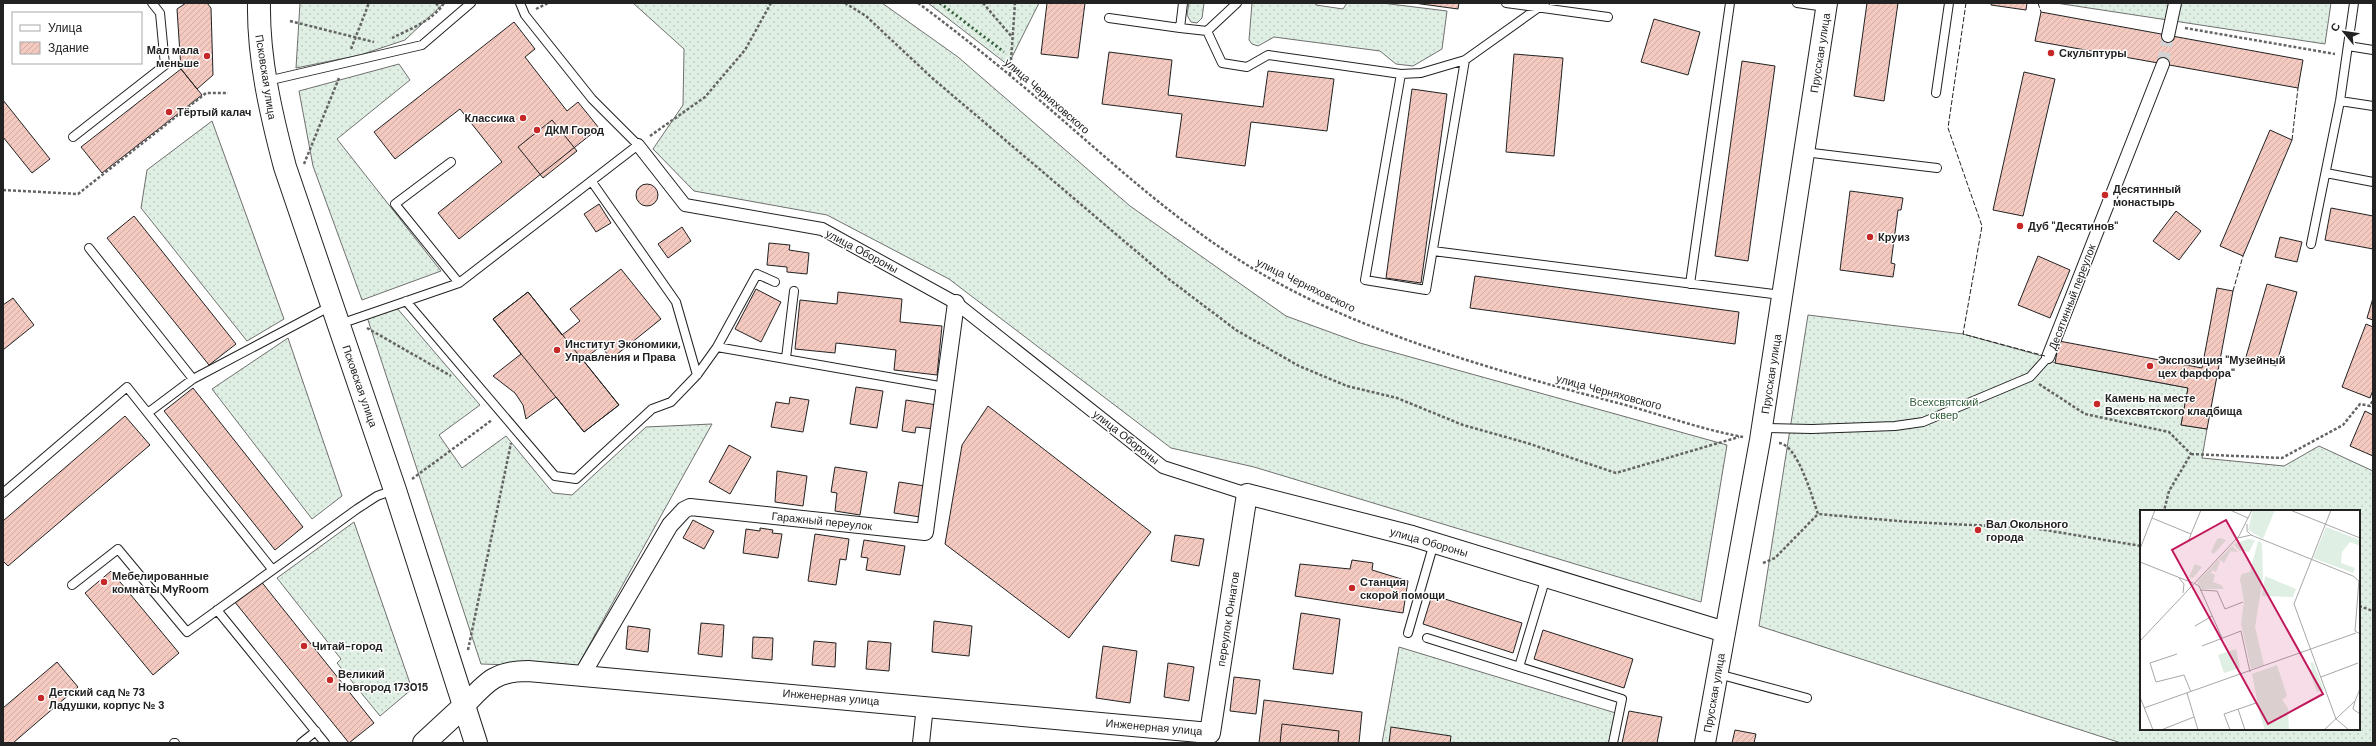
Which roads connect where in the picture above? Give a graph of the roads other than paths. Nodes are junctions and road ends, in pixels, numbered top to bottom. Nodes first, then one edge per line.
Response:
1 (152, 3) edge
2 (251, 3) edge
3 (259, 3) edge
4 (470, 3) edge
5 (520, 3) edge
6 (1184, 3) edge
7 (1237, 3) edge
8 (1506, 3) edge
9 (1730, 3) edge
10 (1797, 3) edge
11 (1949, 3) edge
12 (2175, 3) edge
13 (2354, 3) edge
14 (1542, 5) edge
15 (1827, 5) edge
16 (1608, 17) dead end
17 (1109, 18) dead end
18 (258, 27) junction
19 (1180, 28) junction
20 (2169, 31) tunnel mouth
21 (1207, 32) junction
22 (2348, 46) junction
23 (2373, 50) edge
24 (1465, 60) junction
25 (2163, 64) tunnel mouth
26 (1401, 74) junction
27 (266, 81) junction
28 (1936, 93) dead end
29 (2340, 101) junction
30 (2373, 106) edge
31 (73, 137) dead end
32 (638, 145) junction
33 (1804, 152) junction
34 (451, 162) dead end
35 (1937, 168) dead end
36 (2326, 173) junction
37 (592, 182) junction
38 (2373, 182) edge
39 (2311, 244) dead end
40 (89, 248) dead end
41 (1433, 251) junction
42 (775, 282) dead end
43 (459, 283) junction
44 (1690, 284) junction
45 (794, 291) dead end
46 (1783, 295) junction
47 (406, 302) junction
48 (956, 303) junction
49 (336, 314) junction
50 (717, 347) junction
51 (2048, 357) joint
52 (786, 358) junction
53 (697, 375) junction
54 (193, 379) junction
55 (944, 387) junction
56 (149, 412) junction
57 (1761, 434) junction
58 (402, 485) junction
59 (3, 493) edge
60 (1247, 494) junction
61 (1434, 543) junction
62 (272, 569) junction
63 (1546, 577) junction
64 (72, 585) dead end
65 (217, 610) junction
66 (1725, 632) junction
67 (1408, 633) dead end
68 (1427, 638) dead end
69 (1519, 667) junction
70 (1718, 674) junction
71 (582, 675) junction
72 (1807, 698) dead end
73 (464, 706) junction
74 (925, 706) junction
75 (316, 731) junction
76 (1209, 738) edge
77 (301, 743) edge
78 (326, 743) edge
79 (424, 743) edge
80 (476, 743) edge
81 (921, 743) edge
82 (1613, 743) edge
83 (1705, 743) edge

1 - 31 lane
2 - 18 main road
3 - 18 main road
4 - 27 lane
5 - 32 lane
6 - 19 lane
7 - 21 lane
8 - 14 lane
9 - 44 lane
10 - 15 lane
11 - 28 lane
12 - 20 street
13 - 22 lane
14 - 16 lane
14 - 24 lane
15 - 33 street, Прусская улица
17 - 19 lane
18 - 27 main road, Псковская улица
19 - 21 lane
21 - 26 lane
22 - 23 lane
22 - 29 lane
24 - 26 lane
24 - 41 lane
25 - 51 street, Десятинный переулок
26 - 41 lane
27 - 49 main road, Псковская улица
29 - 30 lane
29 - 36 lane
32 - 37 lane
32 - 48 street, улица Обороны
33 - 35 lane
33 - 46 street, Прусская улица
34 - 43 lane
36 - 38 lane
36 - 39 lane
37 - 43 lane
37 - 53 lane
40 - 54 lane
41 - 44 lane
42 - 50 lane
43 - 47 lane
44 - 46 lane
45 - 52 lane
46 - 57 street, Прусская улица
47 - 49 lane
47 - 53 lane
48 - 55 street, Гаражный переулок
48 - 60 street, улица Обороны
49 - 54 lane
49 - 58 main road, Псковская улица
50 - 52 lane
50 - 53 lane
51 - 57 lane, Десятинный переулок
52 - 55 lane
54 - 56 lane
55 - 71 street, Гаражный переулок
56 - 59 lane
56 - 62 lane
57 - 66 street, Прусская улица
58 - 62 lane
58 - 73 main road, Псковская улица
60 - 61 street, улица Обороны
60 - 76 street, переулок Юннатов
61 - 63 street, улица Обороны
61 - 67 lane
62 - 65 lane
63 - 66 street, улица Обороны
63 - 69 lane
64 - 65 lane
65 - 75 lane
66 - 70 street, Прусская улица
68 - 69 lane
69 - 82 lane
70 - 72 lane
70 - 83 street, Прусская улица
71 - 73 street, Инженерная улица
71 - 74 street, Инженерная улица
73 - 79 main road
73 - 80 main road, Псковская улица
74 - 76 street, Инженерная улица
74 - 81 street
75 - 77 lane
75 - 78 lane

